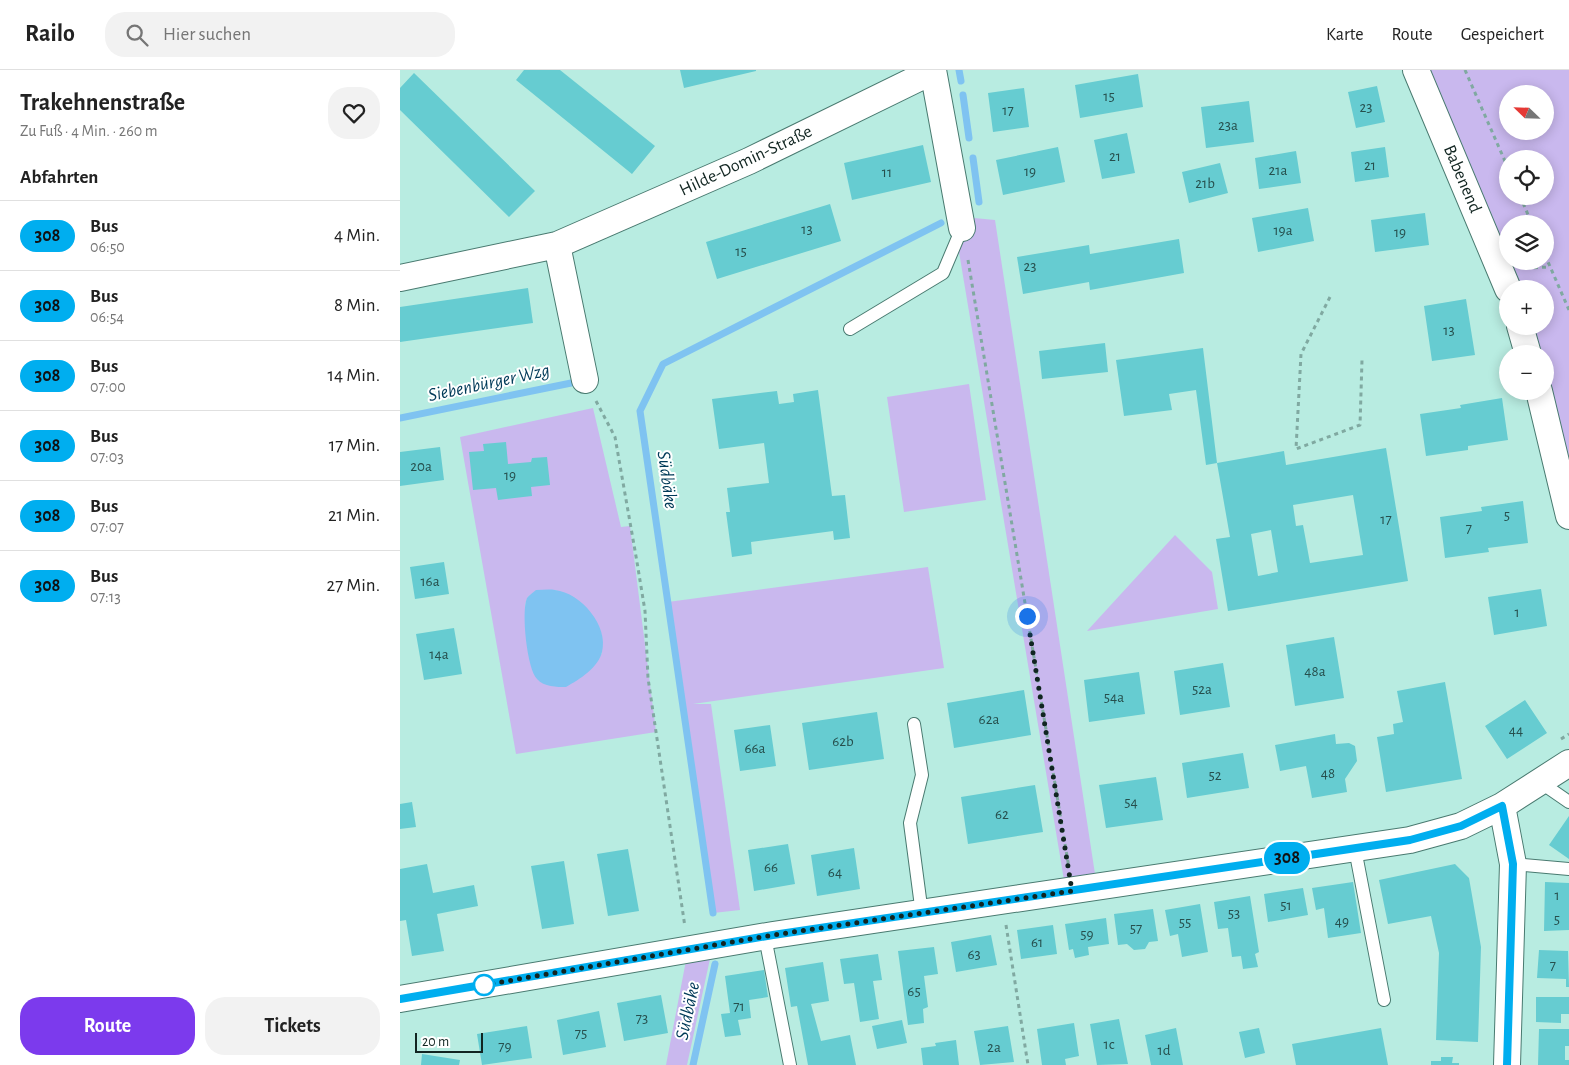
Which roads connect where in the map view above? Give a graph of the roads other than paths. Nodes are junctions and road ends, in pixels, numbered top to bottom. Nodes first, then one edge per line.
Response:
1 (933, 70) edge
2 (1416, 70) edge
3 (962, 228) joint
4 (557, 245) junction
5 (400, 278) edge
6 (1504, 280) edge
7 (850, 329) dead end
8 (585, 380) road end
9 (1541, 400) edge
10 (1569, 516) edge
11 (914, 724) dead end
12 (1569, 763) edge
13 (1540, 782) junction
14 (1569, 802) edge
15 (1502, 806) junction
16 (1355, 849) junction
17 (1513, 864) junction
18 (1569, 869) edge
19 (922, 914) junction
20 (765, 937) junction
21 (400, 999) edge
22 (1384, 1000) dead end
23 (790, 1065) edge
24 (1507, 1065) edge

1 - 3 street
1 - 4 street, Hilde-Domin-Straße
2 - 6 street, Babenend
3 - 7 lane
4 - 5 street, Hilde-Domin-Straße
4 - 8 street
9 - 10 street
11 - 19 lane
12 - 13 street
13 - 14 lane
13 - 15 street
15 - 16 street
15 - 17 street
16 - 19 street
16 - 22 lane
17 - 18 lane
17 - 24 street
19 - 20 street
20 - 21 street
20 - 23 lane

